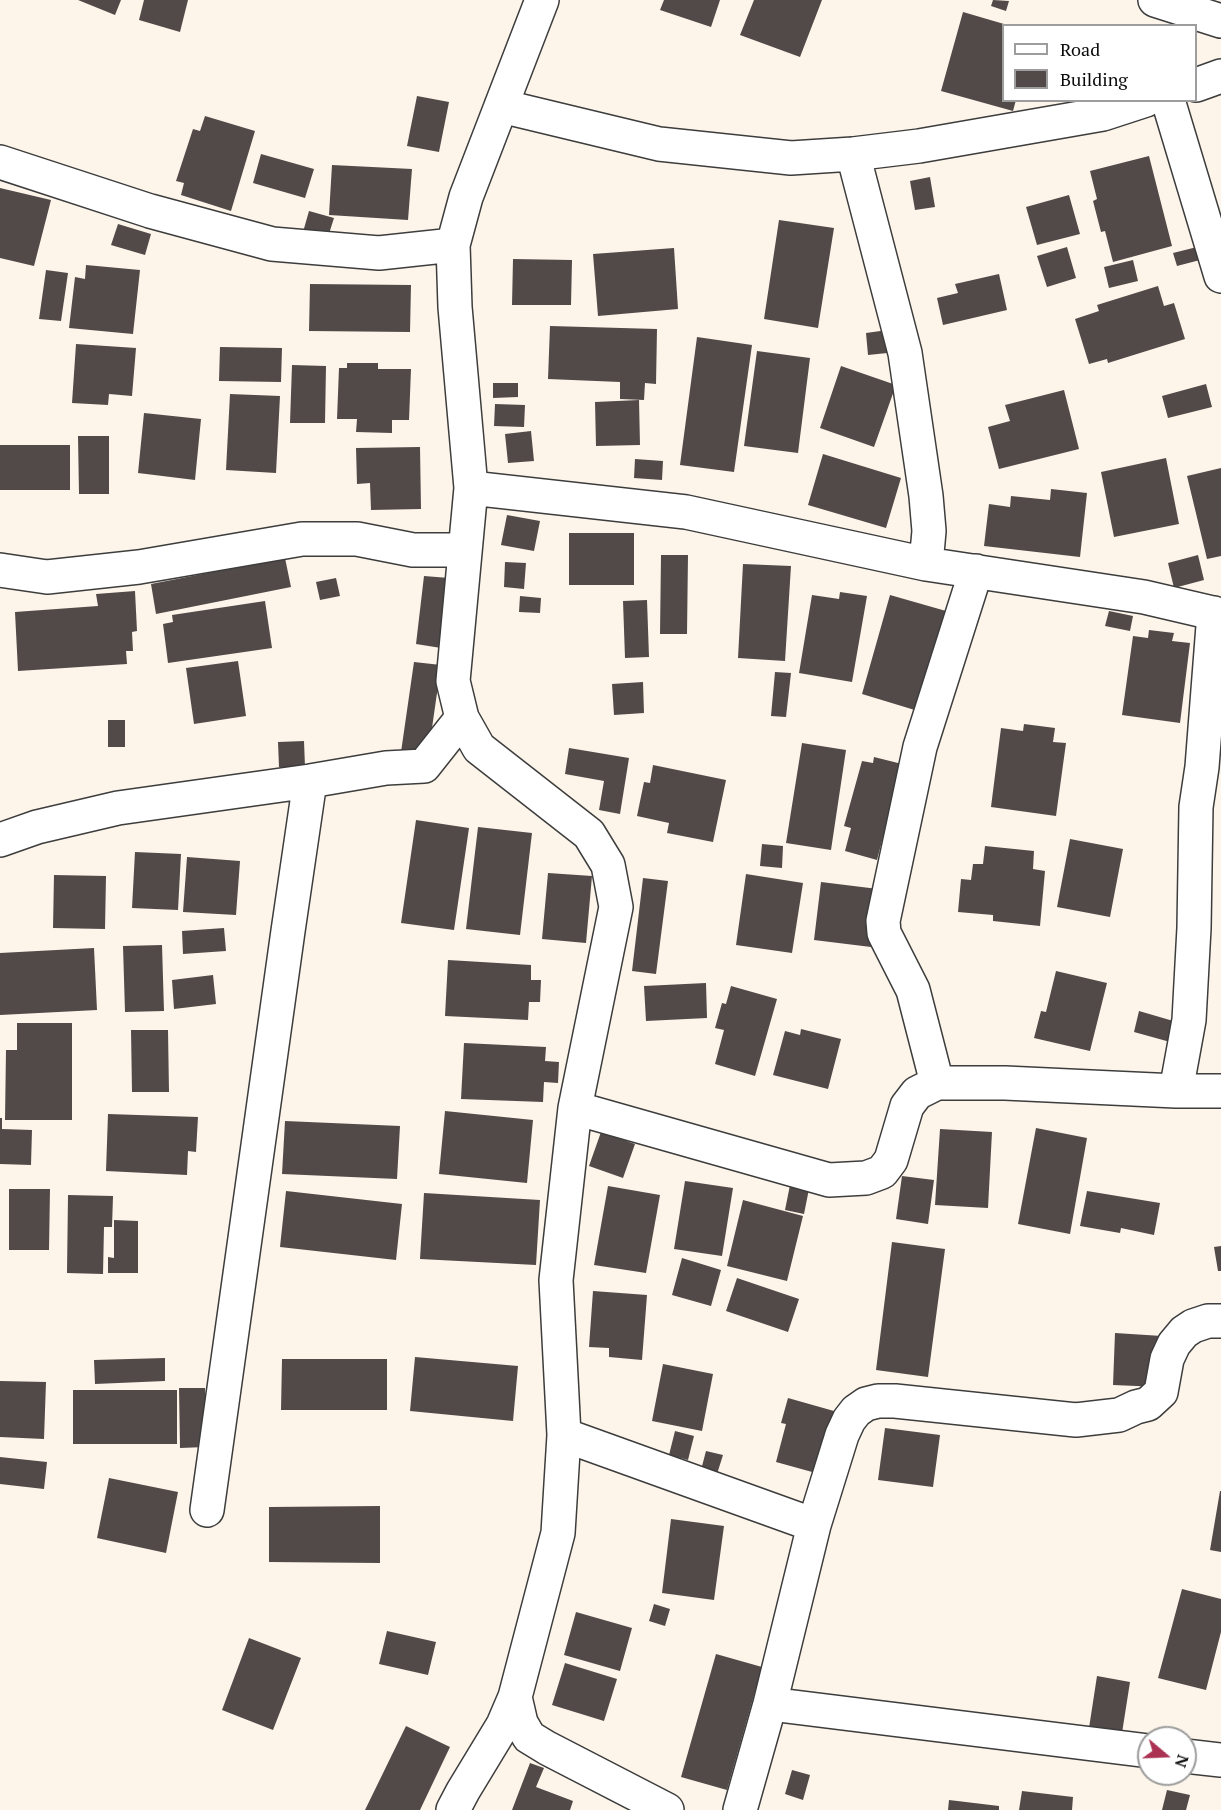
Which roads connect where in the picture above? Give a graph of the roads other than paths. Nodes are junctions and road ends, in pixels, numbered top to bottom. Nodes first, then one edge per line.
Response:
1 (542, 0) edge
2 (1155, 0) edge
3 (1221, 21) edge
4 (1221, 76) edge
5 (1197, 85) edge
6 (1140, 102) edge
7 (1169, 102) edge
8 (501, 106) junction
9 (853, 154) junction
10 (0, 162) edge
11 (453, 245) junction
12 (1221, 276) edge
13 (471, 488) junction
14 (465, 550) junction
15 (926, 564) junction
16 (0, 570) edge
17 (976, 572) junction
18 (1217, 614) edge
19 (462, 718) junction
20 (310, 782) junction
21 (0, 840) edge
22 (1208, 928) edge
23 (937, 1083) junction
24 (1176, 1091) junction
25 (1221, 1091) edge
26 (575, 1108) junction
27 (1221, 1321) edge
28 (564, 1435) junction
29 (207, 1510) dead end
30 (814, 1525) junction
31 (515, 1697) junction
32 (770, 1704) junction
33 (1137, 1750) edge
34 (1197, 1757) edge
35 (1221, 1760) edge
36 (453, 1810) edge
37 (668, 1810) edge
38 (740, 1810) edge

1 - 8 street
2 - 3 street
4 - 5 street
6 - 9 street
7 - 12 street
8 - 9 street
8 - 11 street
9 - 15 street
10 - 11 street
11 - 13 street
13 - 14 street
13 - 15 street
14 - 16 street
14 - 19 street
15 - 17 street
17 - 18 street
17 - 23 street
18 - 22 street
19 - 20 street
19 - 26 street
20 - 21 street
20 - 29 street
22 - 24 street
23 - 24 street
23 - 26 street
24 - 25 street
26 - 28 street
27 - 30 street
28 - 30 street
28 - 31 street
30 - 32 street
31 - 36 street
31 - 37 street
32 - 33 street
32 - 38 street
34 - 35 street

